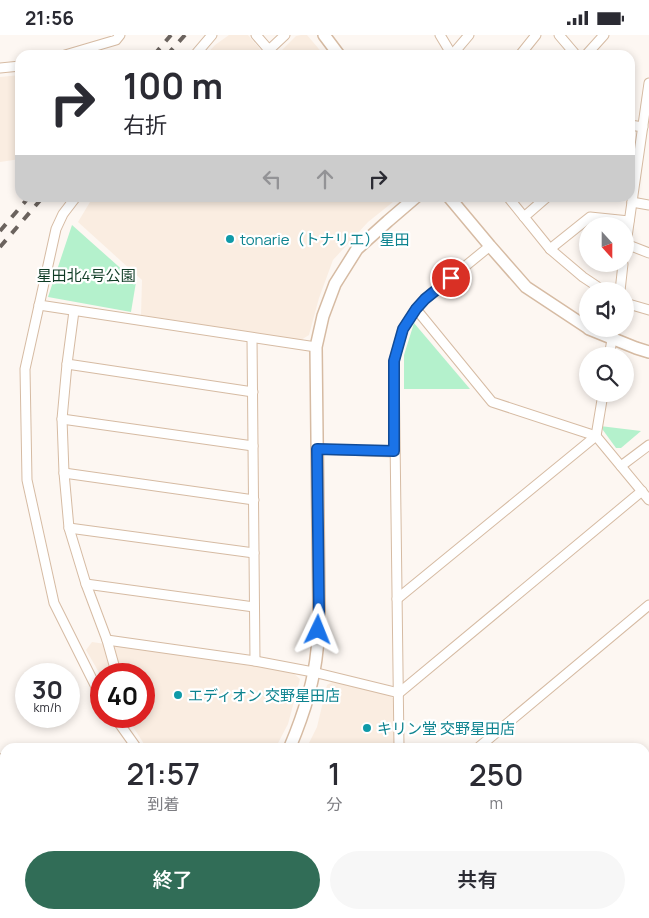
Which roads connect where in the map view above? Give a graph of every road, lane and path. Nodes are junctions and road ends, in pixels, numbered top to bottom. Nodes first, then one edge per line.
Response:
1 (120, 35) edge
2 (212, 35) edge
3 (256, 35) edge
4 (285, 35) edge
5 (324, 35) edge
6 (440, 35) edge
7 (469, 35) edge
8 (536, 35) edge
9 (559, 35) edge
10 (604, 35) edge
11 (82, 50) edge
12 (199, 50) edge
13 (268, 50) edge
14 (270, 50) edge
15 (336, 50) edge
16 (449, 50) edge
17 (456, 50) edge
18 (524, 50) edge
19 (572, 50) edge
20 (590, 50) edge
21 (15, 66) edge
22 (0, 68) edge
23 (649, 83) edge
24 (648, 100) edge
25 (635, 126) edge
26 (643, 127) junction
27 (639, 152) junction
28 (649, 153) edge
29 (635, 169) edge
30 (72, 202) edge
31 (410, 202) edge
32 (453, 202) edge
33 (512, 202) edge
34 (541, 202) edge
35 (632, 202) joint
36 (649, 205) edge
37 (524, 217) junction
38 (630, 217) edge
39 (579, 226) edge
40 (490, 246) junction
41 (550, 249) junction
42 (634, 249) edge
43 (649, 253) edge
44 (590, 282) edge
45 (39, 305) junction
46 (634, 306) edge
47 (416, 309) junction
48 (649, 310) edge
49 (74, 311) junction
50 (579, 323) edge
51 (618, 337) edge
52 (252, 338) junction
53 (316, 347) junction
54 (649, 352) edge
55 (67, 364) junction
56 (253, 393) junction
57 (602, 402) edge
58 (62, 419) junction
59 (596, 436) junction
60 (649, 445) edge
61 (253, 446) junction
62 (317, 449) junction
63 (394, 451) junction
64 (621, 466) junction
65 (64, 473) junction
66 (642, 491) junction
67 (254, 500) junction
68 (649, 500) edge
69 (69, 528) junction
70 (254, 553) junction
71 (86, 584) junction
72 (397, 599) junction
73 (649, 605) edge
74 (254, 607) junction
75 (107, 640) junction
76 (255, 661) junction
77 (113, 663) edge
78 (313, 672) junction
79 (90, 675) edge
80 (399, 693) junction
81 (123, 728) edge
82 (133, 743) edge
83 (292, 743) edge
84 (399, 743) edge
85 (484, 743) edge

1 - 11 street
2 - 12 street
3 - 13 street
4 - 14 street
5 - 15 street
6 - 16 street
7 - 17 street
8 - 18 street
9 - 19 street
10 - 20 street
21 - 22 street
23 - 24 street
24 - 26 street
25 - 26 street
26 - 27 street
27 - 28 street
27 - 29 street
30 - 45 street
31 - 53 street
32 - 40 street
33 - 37 street
34 - 37 street
35 - 36 street
35 - 38 street
37 - 41 street
39 - 41 street
40 - 47 street
40 - 50 street
41 - 44 street
42 - 43 street
45 - 49 street
45 - 79 street
46 - 48 street
47 - 59 street
47 - 63 street
49 - 52 street
49 - 55 street
51 - 54 street
52 - 53 street
52 - 56 street
53 - 62 street
55 - 56 street
55 - 58 street
56 - 61 street
57 - 59 street
58 - 61 street
58 - 65 street
59 - 64 street
59 - 72 street
60 - 64 street
61 - 67 street
62 - 63 street
62 - 78 street
63 - 72 street
64 - 66 street
65 - 67 street
65 - 69 street
66 - 68 street
66 - 80 street
67 - 70 street
69 - 70 street
69 - 71 street
70 - 74 street
71 - 74 street
71 - 75 street
72 - 80 street
73 - 85 street
74 - 76 street
75 - 76 street
75 - 77 street
76 - 78 street
78 - 80 street
78 - 83 street
80 - 84 street
81 - 82 street

